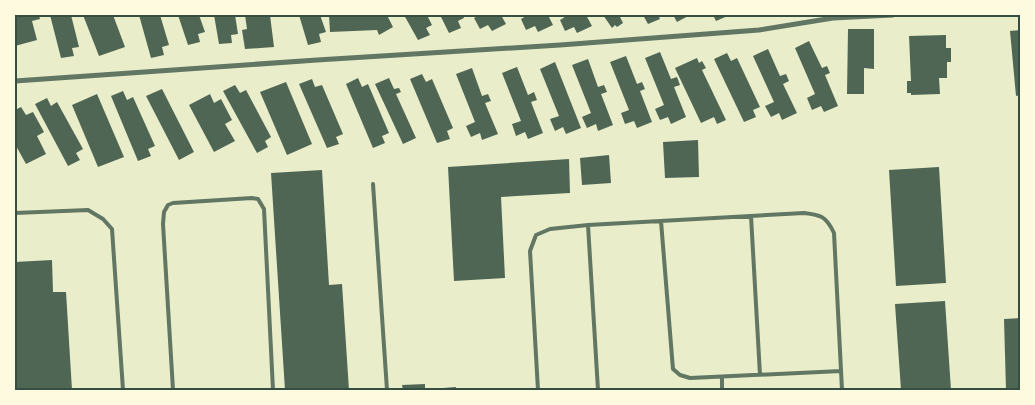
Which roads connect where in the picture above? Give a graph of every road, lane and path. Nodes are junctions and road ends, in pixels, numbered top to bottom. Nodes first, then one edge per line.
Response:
1 (893, 15) edge
2 (15, 81) edge
3 (373, 184) dead end
4 (15, 213) edge
5 (751, 216) junction
6 (662, 221) junction
7 (588, 225) junction
8 (841, 371) junction
9 (760, 375) junction
10 (722, 377) junction
11 (123, 390) edge
12 (173, 390) edge
13 (273, 390) edge
14 (387, 390) edge
15 (538, 390) edge
16 (598, 390) edge
17 (722, 390) edge
18 (842, 390) edge

1 - 2 street
3 - 14 lane
4 - 11 lane
5 - 6 lane
5 - 8 lane
5 - 9 lane
6 - 7 lane
6 - 10 lane
7 - 15 lane
7 - 16 lane
8 - 9 lane
8 - 18 lane
9 - 10 lane
10 - 17 lane
12 - 13 lane

